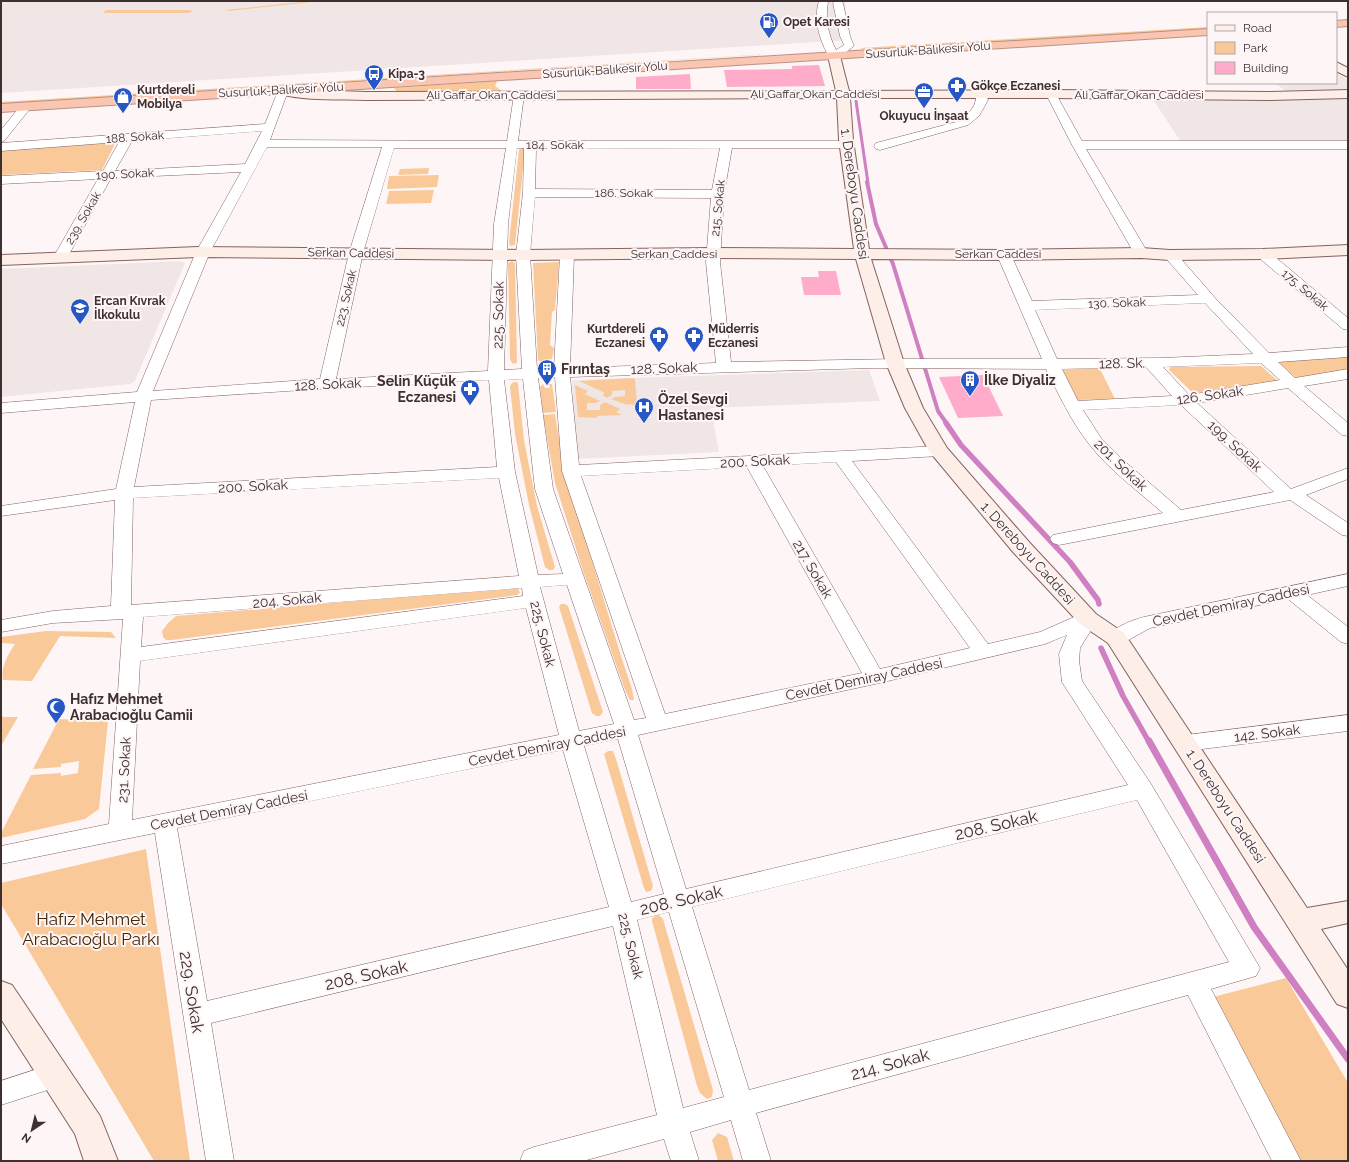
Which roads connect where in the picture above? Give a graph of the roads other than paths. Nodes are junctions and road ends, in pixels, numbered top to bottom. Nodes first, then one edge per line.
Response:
1 (822, 1) edge
2 (840, 2) edge
3 (1348, 15) edge
4 (1337, 16) edge
5 (1348, 23) edge
6 (1207, 24) edge
7 (1337, 24) edge
8 (1207, 32) edge
9 (849, 46) junction
10 (831, 51) junction
11 (1337, 67) edge
12 (1348, 73) edge
13 (283, 91) junction
14 (844, 94) junction
15 (981, 94) junction
16 (1051, 94) junction
17 (1348, 94) edge
18 (519, 95) junction
19 (1, 98) edge
20 (26, 106) junction
21 (1, 108) edge
22 (270, 126) junction
23 (128, 137) junction
24 (1, 138) edge
25 (263, 143) junction
26 (389, 144) junction
27 (727, 144) junction
28 (847, 144) junction
29 (521, 145) junction
30 (1078, 145) junction
31 (1348, 145) edge
32 (880, 146) dead end
33 (1, 147) edge
34 (248, 168) junction
35 (107, 176) junction
36 (1, 180) edge
37 (529, 193) junction
38 (718, 194) junction
39 (1348, 250) edge
40 (203, 252) junction
41 (356, 253) junction
42 (713, 253) junction
43 (1140, 253) junction
44 (862, 254) junction
45 (1170, 254) junction
46 (1263, 254) junction
47 (499, 255) junction
48 (523, 255) junction
49 (567, 255) junction
50 (1004, 255) junction
51 (60, 258) junction
52 (1, 260) edge
53 (1208, 300) junction
54 (1026, 306) junction
55 (1348, 326) edge
56 (1348, 352) edge
57 (1266, 359) junction
58 (1150, 362) junction
59 (895, 363) junction
60 (1052, 364) junction
61 (724, 366) junction
62 (562, 373) junction
63 (530, 374) junction
64 (1348, 374) edge
65 (496, 376) junction
66 (1293, 382) junction
67 (327, 384) junction
68 (144, 395) junction
69 (1185, 400) junction
70 (1072, 406) junction
71 (1, 408) edge
72 (1348, 431) edge
73 (939, 451) junction
74 (840, 456) junction
75 (752, 461) junction
76 (571, 470) junction
77 (506, 472) junction
78 (1348, 473) edge
79 (124, 493) junction
80 (1290, 494) junction
81 (1, 511) edge
82 (1177, 516) junction
83 (1348, 531) edge
84 (1059, 539) dead end
85 (574, 579) junction
86 (1348, 580) edge
87 (530, 581) junction
88 (1292, 592) junction
89 (534, 601) junction
90 (127, 613) junction
91 (1088, 619) junction
92 (1, 626) edge
93 (1348, 637) edge
94 (1116, 638) junction
95 (984, 652) junction
96 (131, 655) junction
97 (875, 677) junction
98 (658, 723) junction
99 (1348, 723) edge
100 (626, 729) junction
101 (571, 741) junction
102 (1186, 744) junction
103 (1143, 790) junction
104 (165, 823) junction
105 (120, 832) junction
106 (1, 855) edge
107 (679, 900) junction
108 (1348, 912) edge
109 (623, 914) junction
110 (1301, 921) junction
111 (1194, 982) junction
112 (1, 994) edge
113 (1348, 995) edge
114 (196, 1015) junction
115 (56, 1075) junction
116 (1, 1093) edge
117 (740, 1105) junction
118 (673, 1123) junction
119 (101, 1161) edge
120 (220, 1161) edge
121 (534, 1161) edge
122 (685, 1161) edge
123 (758, 1161) edge
124 (1287, 1161) edge

1 - 2 street
1 - 10 street
2 - 9 street
3 - 4 highway
5 - 7 highway
6 - 9 highway, Susurluk-Balıkesir Yolu
8 - 10 highway, Susurluk-Balıkesir Yolu
9 - 10 highway, Susurluk-Balıkesir Yolu
10 - 13 highway, Susurluk-Balıkesir Yolu
10 - 14 main road, 1. Dereboyu Caddesi
10 - 19 highway, Susurluk-Balıkesir Yolu
11 - 12 main road
13 - 18 main road, Ali Gaffar Okan Caddesi
13 - 20 highway, Susurluk-Balıkesir Yolu
13 - 22 street, 231. Sokak
14 - 15 main road, Ali Gaffar Okan Caddesi
14 - 18 main road, Ali Gaffar Okan Caddesi
14 - 28 main road, 1. Dereboyu Caddesi
15 - 16 main road, Ali Gaffar Okan Caddesi
15 - 32 street
16 - 17 main road, Ali Gaffar Okan Caddesi
16 - 30 street
18 - 29 street, 225. Sokak
20 - 21 highway, Susurluk-Balıkesir Yolu
20 - 24 street
22 - 23 street, 188. Sokak
22 - 25 street, 231. Sokak
23 - 33 street, 188. Sokak
23 - 35 street, 239. Sokak
25 - 26 street, 184. Sokak
25 - 34 street, 231. Sokak
26 - 29 street, 184. Sokak
26 - 41 street, 223. Sokak
27 - 28 street, 184. Sokak
27 - 29 street, 184. Sokak
27 - 38 street, 215. Sokak
28 - 44 main road, 1. Dereboyu Caddesi
29 - 37 street, 225. Sokak
29 - 47 street, 225. Sokak
30 - 31 street
30 - 43 street
34 - 35 street, 190. Sokak
34 - 40 street, 231. Sokak
35 - 36 street, 190. Sokak
35 - 51 street, 239. Sokak
37 - 38 street, 186. Sokak
37 - 48 street, 225. Sokak
38 - 42 street, 215. Sokak
39 - 46 main road, Serkan Caddesi
40 - 41 main road, Serkan Caddesi
40 - 51 main road, Serkan Caddesi
40 - 68 street, 231. Sokak
41 - 47 main road, Serkan Caddesi
41 - 67 street, 223. Sokak
42 - 44 main road, Serkan Caddesi
42 - 49 main road, Serkan Caddesi
42 - 61 street, 215. Sokak
43 - 45 main road, Serkan Caddesi
43 - 50 main road, Serkan Caddesi
44 - 50 main road, Serkan Caddesi
44 - 59 main road, 1. Dereboyu Caddesi
45 - 46 main road, Serkan Caddesi
45 - 53 street
46 - 55 street, 175. Sokak
47 - 48 main road, Serkan Caddesi
47 - 65 street, 225. Sokak
48 - 49 main road, Serkan Caddesi
48 - 63 street, 225. Sokak
49 - 62 street
50 - 54 street, 201. Sokak
51 - 52 main road, Serkan Caddesi
53 - 54 street, 130. Sokak
53 - 57 street
54 - 60 street, 201. Sokak
56 - 57 street, 128. Sk.
57 - 58 street, 128. Sk.
57 - 66 street
58 - 60 street, 128. Sk.
58 - 69 street, 199. Sokak
59 - 60 street, 128. Sk.
59 - 61 street, 128. Sokak
59 - 73 main road, 1. Dereboyu Caddesi
60 - 70 street, 201. Sokak
61 - 62 street, 128. Sokak
62 - 63 street, 128. Sokak
62 - 76 street
63 - 65 street, 128. Sokak
63 - 85 street, 225. Sokak
64 - 66 street, 126. Sokak
65 - 67 street, 128. Sokak
65 - 77 street, 225. Sokak
66 - 69 street, 126. Sokak
66 - 72 street
67 - 68 street, 128. Sokak
68 - 71 street, 128. Sokak
68 - 79 street, 231. Sokak
69 - 70 street, 126. Sokak
69 - 80 street, 199. Sokak
70 - 82 street, 201. Sokak
73 - 74 street, 200. Sokak
73 - 91 main road, 1. Dereboyu Caddesi
74 - 75 street, 200. Sokak
74 - 95 street
75 - 76 street, 200. Sokak
75 - 97 street, 217. Sokak
76 - 98 street
77 - 79 street, 200. Sokak
77 - 87 street, 225. Sokak
78 - 80 street
79 - 81 street, 200. Sokak
79 - 90 street, 231. Sokak
80 - 82 street
80 - 83 street, 199. Sokak
82 - 84 street
85 - 87 street, 204. Sokak
85 - 100 street, 225. Sokak
86 - 88 street, Cevdet Demiray Caddesi
87 - 89 street, 225. Sokak
87 - 90 street, 204. Sokak
88 - 93 street
88 - 94 street, Cevdet Demiray Caddesi
89 - 96 street
89 - 101 street, 225. Sokak
90 - 92 street, 204. Sokak
90 - 96 street, 231. Sokak
91 - 94 main road, 1. Dereboyu Caddesi
91 - 95 street, Cevdet Demiray Caddesi
91 - 103 street
94 - 102 main road, 1. Dereboyu Caddesi
95 - 97 street, Cevdet Demiray Caddesi
96 - 105 street, 231. Sokak
97 - 98 street, Cevdet Demiray Caddesi
98 - 100 street, Cevdet Demiray Caddesi
99 - 102 street, 142. Sokak
100 - 101 street, Cevdet Demiray Caddesi
100 - 107 street, 225. Sokak
101 - 104 street, Cevdet Demiray Caddesi
101 - 109 street, 225. Sokak
102 - 110 main road, 1. Dereboyu Caddesi
103 - 107 street, 208. Sokak
103 - 111 street, 214. Sokak
104 - 105 street, Cevdet Demiray Caddesi
104 - 114 street, 229. Sokak
105 - 106 street, Cevdet Demiray Caddesi
107 - 109 street, 208. Sokak
107 - 117 street, 225. Sokak
108 - 110 main road
109 - 114 street, 208. Sokak
109 - 118 street, 225. Sokak
110 - 113 main road, 1. Dereboyu Caddesi
111 - 117 street, 214. Sokak
111 - 124 street
112 - 115 main road
114 - 120 street, 229. Sokak
115 - 116 street
115 - 119 main road
117 - 118 street, 214. Sokak
117 - 123 street, 225. Sokak
118 - 121 street, 214. Sokak
118 - 122 street, 225. Sokak

